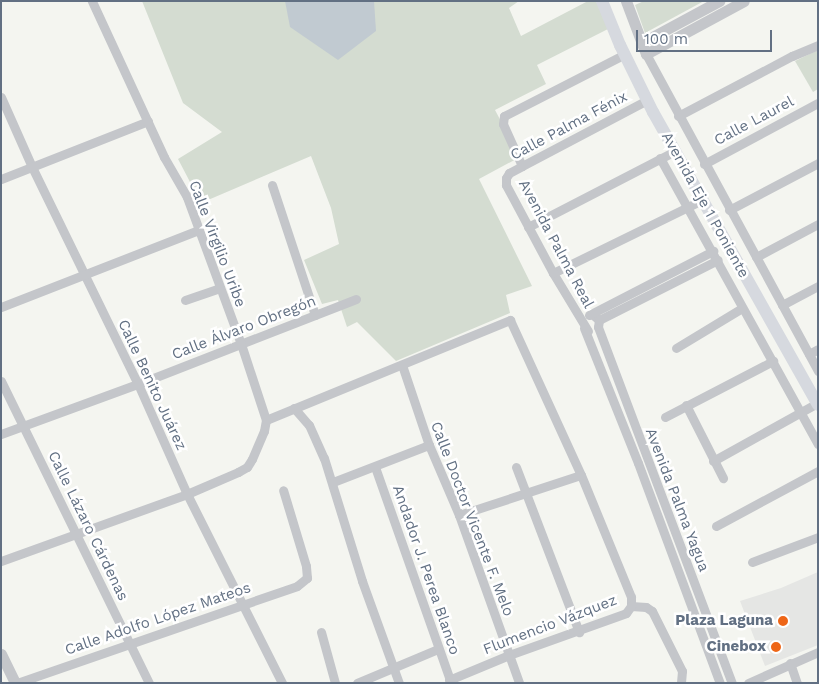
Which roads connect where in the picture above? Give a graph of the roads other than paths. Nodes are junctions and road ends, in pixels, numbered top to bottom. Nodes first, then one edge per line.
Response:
1 (92, 1) edge
2 (602, 1) edge
3 (626, 1) edge
4 (719, 1) edge
5 (744, 1) edge
6 (641, 43) junction
7 (818, 45) edge
8 (625, 54) junction
9 (646, 54) junction
10 (1, 97) edge
11 (647, 100) junction
12 (818, 102) edge
13 (678, 116) junction
14 (148, 121) junction
15 (675, 151) junction
16 (660, 158) junction
17 (818, 163) edge
18 (704, 164) junction
19 (522, 166) junction
20 (32, 167) junction
21 (506, 178) joint
22 (1, 179) edge
23 (272, 185) dead end
24 (702, 200) junction
25 (686, 207) junction
26 (729, 210) junction
27 (714, 220) junction
28 (818, 224) edge
29 (528, 227) junction
30 (700, 229) junction
31 (198, 230) junction
32 (713, 251) junction
33 (756, 257) junction
34 (718, 260) junction
35 (552, 273) junction
36 (86, 275) junction
37 (818, 286) edge
38 (220, 288) junction
39 (356, 299) dead end
40 (185, 300) dead end
41 (782, 305) junction
42 (1, 307) edge
43 (742, 308) junction
44 (315, 315) junction
45 (596, 321) junction
46 (583, 325) junction
47 (241, 344) junction
48 (676, 348) dead end
49 (818, 349) edge
50 (809, 354) junction
51 (773, 361) junction
52 (402, 365) junction
53 (818, 371) edge
54 (1, 381) edge
55 (138, 384) junction
56 (817, 404) edge
57 (686, 405) junction
58 (294, 408) junction
59 (801, 412) junction
60 (665, 417) dead end
61 (266, 420) junction
62 (25, 426) junction
63 (1, 434) edge
64 (818, 444) edge
65 (428, 445) junction
66 (642, 461) junction
67 (713, 461) junction
68 (375, 467) junction
69 (516, 467) dead end
70 (818, 471) edge
71 (581, 475) junction
72 (723, 478) dead end
73 (333, 482) junction
74 (284, 490) dead end
75 (525, 493) junction
76 (187, 494) junction
77 (459, 515) junction
78 (716, 526) dead end
79 (76, 534) junction
80 (818, 537) edge
81 (1, 561) edge
82 (752, 562) dead end
83 (692, 577) junction
84 (682, 581) junction
85 (242, 605) junction
86 (631, 606) junction
87 (321, 632) dead end
88 (579, 632) junction
89 (131, 644) junction
90 (438, 649) junction
91 (818, 652) edge
92 (1, 654) edge
93 (508, 655) junction
94 (790, 663) junction
95 (393, 667) junction
96 (762, 680) edge
97 (450, 681) edge
98 (16, 683) edge
99 (149, 683) edge
100 (282, 683) edge
101 (335, 683) edge
102 (356, 683) edge
103 (398, 683) edge
104 (519, 683) edge
105 (681, 683) edge
106 (720, 683) edge
107 (732, 683) edge
108 (748, 683) edge
109 (797, 683) edge

1 - 14 street, Calle Virgilio Uribe
2 - 8 main road, Avenida Eje 1 Poniente
3 - 6 street, Avenida Eje 1 Poniente
4 - 6 street
5 - 9 street
6 - 9 street, Avenida Eje 1 Poniente
7 - 13 street
8 - 11 main road, Avenida Eje 1 Poniente
8 - 19 street
9 - 13 street, Avenida Eje 1 Poniente
10 - 20 street, Calle Benito Juárez
11 - 15 main road, Avenida Eje 1 Poniente
11 - 19 street, Calle Palma Fénix
12 - 18 street, Calle Laurel
13 - 18 street, Avenida Eje 1 Poniente
14 - 20 street
14 - 31 street, Calle Virgilio Uribe
15 - 16 street
15 - 24 main road, Avenida Eje 1 Poniente
16 - 25 street, Avenida Eje 1 Poniente
16 - 29 street
17 - 26 street
18 - 26 street, Avenida Eje 1 Poniente
19 - 21 street, Calle Palma Fénix
20 - 22 street
20 - 36 street, Calle Benito Juárez
21 - 29 street, Avenida Palma Real
23 - 44 street
24 - 25 street
24 - 27 main road, Avenida Eje 1 Poniente
25 - 30 street, Avenida Eje 1 Poniente
25 - 35 street
26 - 33 street, Avenida Eje 1 Poniente
27 - 30 street
27 - 56 main road, Avenida Eje 1 Poniente
28 - 33 street
29 - 35 street, Avenida Palma Real
30 - 32 street, Avenida Eje 1 Poniente
31 - 36 street
31 - 38 street, Calle Virgilio Uribe
32 - 34 street, Avenida Eje 1 Poniente
32 - 45 street
33 - 41 street, Avenida Eje 1 Poniente
34 - 43 street, Avenida Eje 1 Poniente
34 - 45 street
35 - 46 street, Avenida Palma Real
36 - 42 street
36 - 55 street, Calle Benito Juárez
37 - 41 street
38 - 40 street
38 - 47 street, Calle Virgilio Uribe
39 - 44 street, Calle Álvaro Obregón
41 - 50 street, Avenida Eje 1 Poniente
43 - 48 street
43 - 51 street, Avenida Eje 1 Poniente
44 - 47 street, Calle Álvaro Obregón
45 - 46 street
45 - 46 street
45 - 66 street, Avenida Palma Yagua
46 - 66 street, Avenida Palma Real
47 - 55 street, Calle Álvaro Obregón
47 - 61 street, Calle Virgilio Uribe
49 - 50 street
50 - 53 street, Avenida Eje 1 Poniente
51 - 57 street
51 - 59 street, Avenida Eje 1 Poniente
52 - 58 street
52 - 65 street, Calle Doctor Vicente F. Melo
52 - 71 street
54 - 62 street, Calle Lázaro Cárdenas
55 - 62 street, Calle Álvaro Obregón
55 - 76 street, Calle Benito Juárez
56 - 59 street
57 - 60 street
57 - 67 street
58 - 61 street
58 - 73 street
59 - 64 street, Avenida Eje 1 Poniente
59 - 67 street
61 - 76 street
62 - 63 street, Calle Álvaro Obregón
62 - 79 street, Calle Lázaro Cárdenas
65 - 68 street
65 - 77 street, Calle Doctor Vicente F. Melo
66 - 83 street, Avenida Palma Yagua
66 - 84 street, Avenida Palma Real
67 - 72 street
68 - 73 street
68 - 90 street, Andador J. Perea Blanco
69 - 75 street
70 - 78 street
71 - 75 street
71 - 86 street
73 - 95 street
74 - 85 street, Calle Adolfo López Mateos
75 - 77 street
75 - 88 street
76 - 79 street
76 - 85 street, Calle Benito Juárez
77 - 93 street, Calle Doctor Vicente F. Melo
79 - 81 street
79 - 89 street, Calle Lázaro Cárdenas
80 - 82 street
83 - 84 street
83 - 107 street, Avenida Palma Yagua
84 - 106 street, Avenida Palma Real
85 - 89 street, Calle Adolfo López Mateos
85 - 100 street, Calle Benito Juárez
86 - 88 street, Flumencio Vázquez
86 - 105 street
87 - 101 street
88 - 93 street, Flumencio Vázquez
89 - 98 street, Calle Adolfo López Mateos
89 - 99 street, Calle Lázaro Cárdenas
90 - 95 street
90 - 97 street, Andador J. Perea Blanco
91 - 94 street
92 - 98 street
93 - 97 street, Flumencio Vázquez
93 - 104 street, Calle Doctor Vicente F. Melo
94 - 96 street
94 - 109 street
95 - 102 street
95 - 103 street
96 - 108 street

